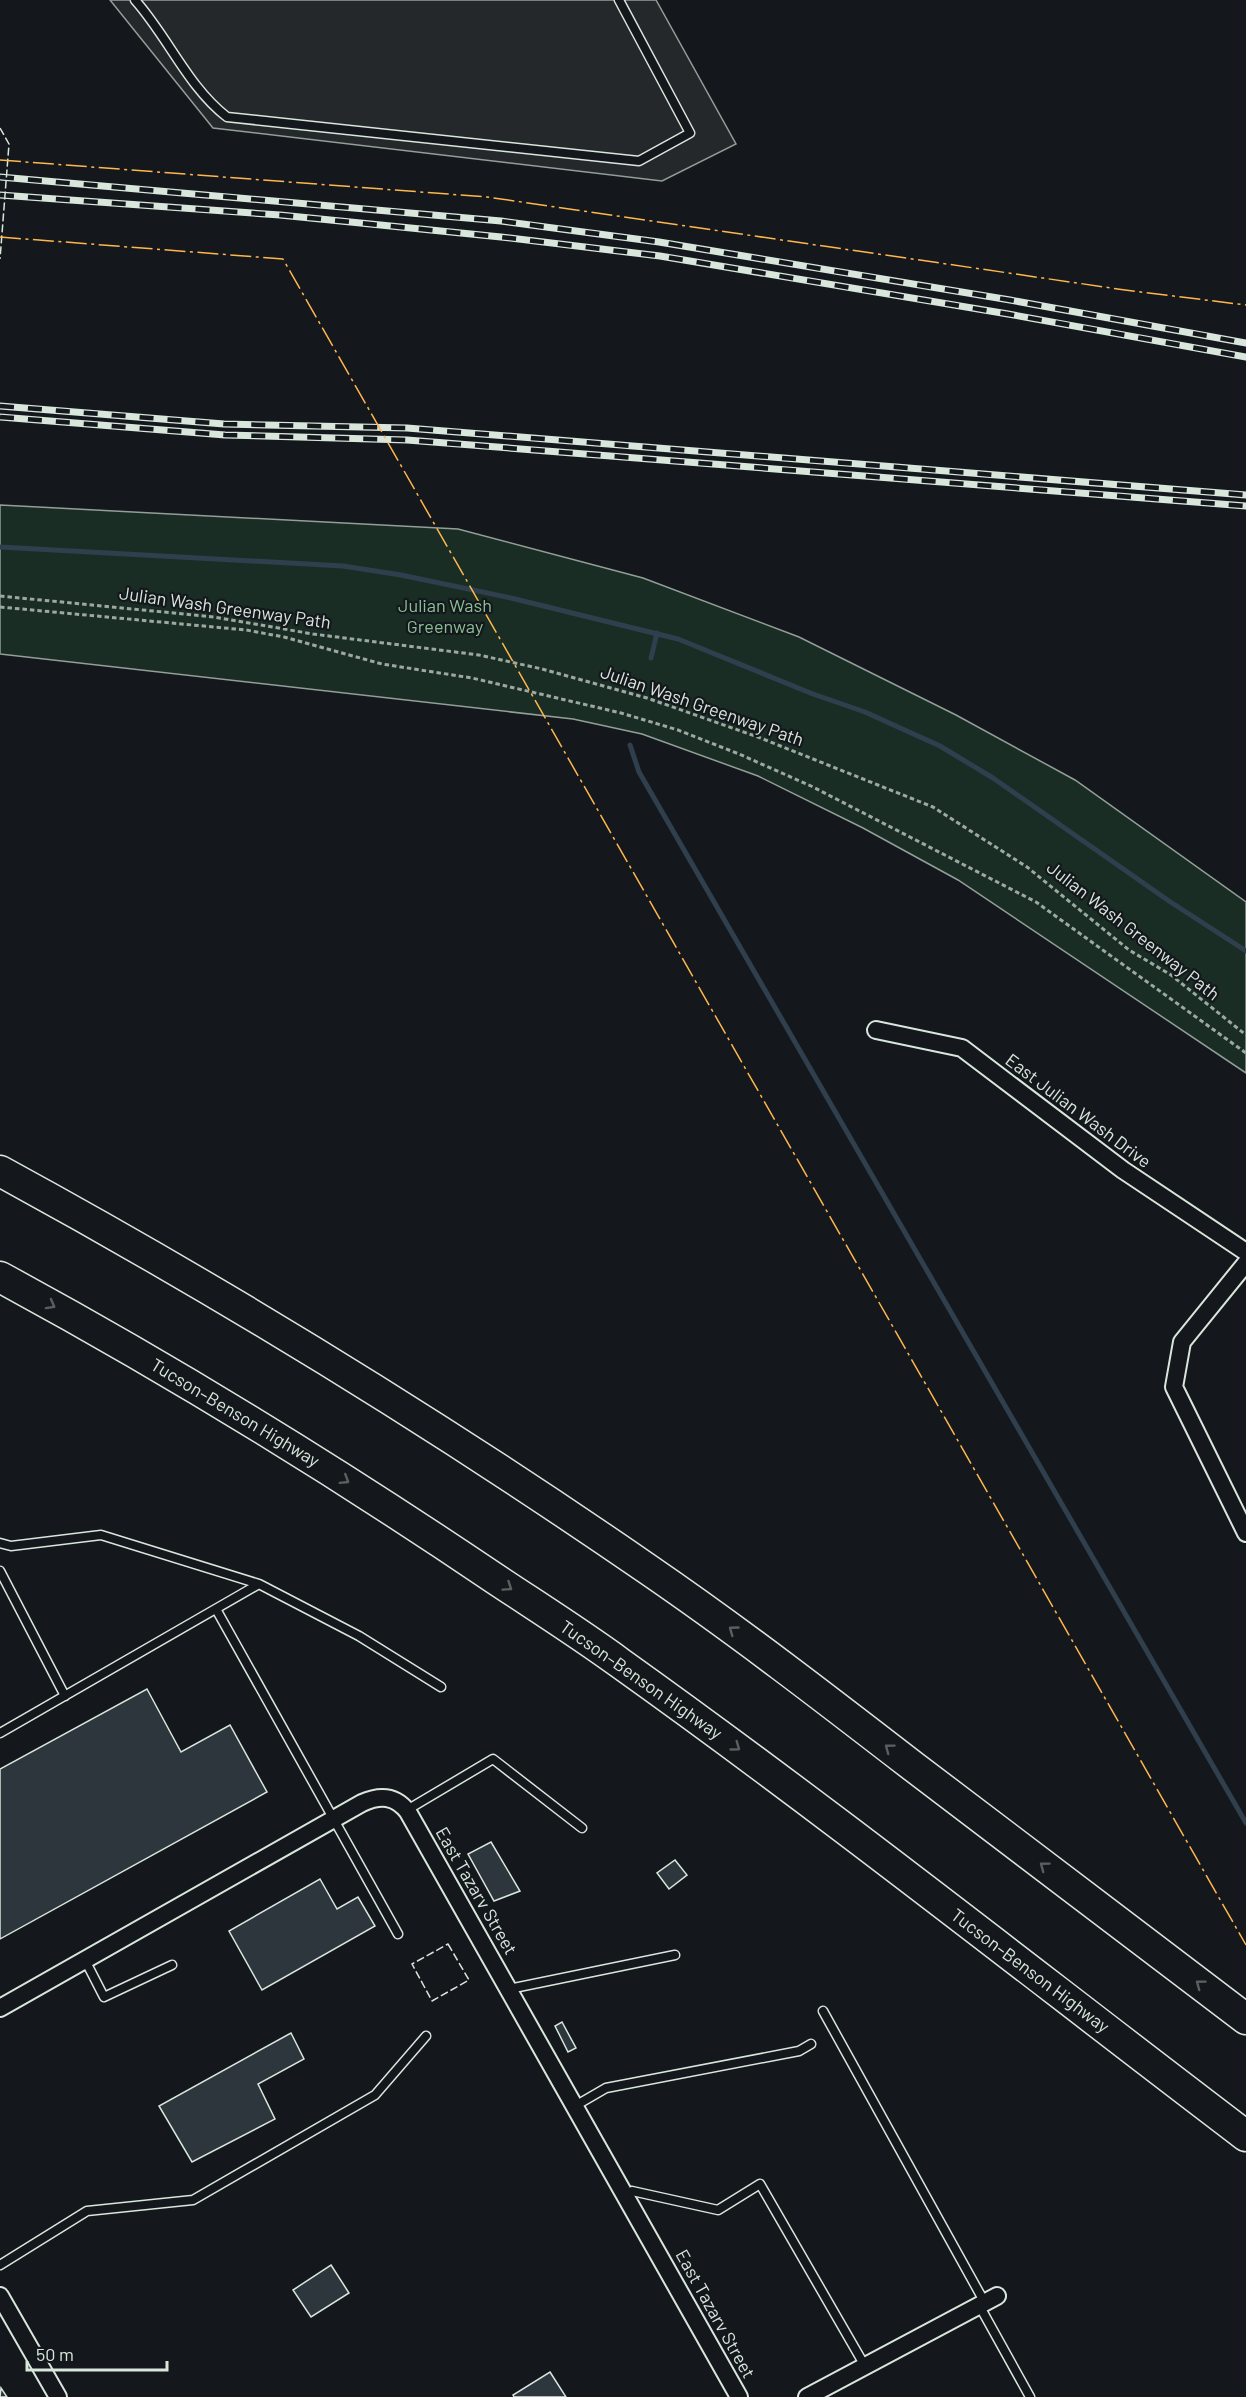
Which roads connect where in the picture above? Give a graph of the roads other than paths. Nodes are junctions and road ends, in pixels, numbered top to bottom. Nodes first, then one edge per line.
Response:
1 (135, 0) edge
2 (619, 0) edge
3 (876, 1030) dead end
4 (0, 1171) edge
5 (1246, 1252) edge
6 (1246, 1263) edge
7 (0, 1276) edge
8 (1246, 1533) edge
9 (0, 1543) edge
10 (0, 1570) edge
11 (259, 1584) junction
12 (216, 1610) junction
13 (441, 1687) dead end
14 (65, 1696) junction
15 (0, 1733) edge
16 (407, 1810) junction
17 (334, 1820) junction
18 (582, 1828) dead end
19 (398, 1934) dead end
20 (675, 1955) dead end
21 (84, 1960) junction
22 (172, 1965) dead end
23 (509, 1989) junction
24 (0, 2008) edge
25 (823, 2011) dead end
26 (1246, 2019) edge
27 (426, 2036) dead end
28 (811, 2044) dead end
29 (575, 2106) junction
30 (1246, 2136) edge
31 (626, 2196) junction
32 (0, 2265) edge
33 (0, 2296) edge
34 (987, 2301) junction
35 (865, 2366) junction
36 (58, 2397) edge
37 (740, 2397) edge
38 (807, 2397) edge
39 (1030, 2397) edge

1 - 2 lane
3 - 5 street, East Julian Wash Drive
26 -> 4 highway
6 - 8 street
7 -> 30 highway, Tucson–Benson Highway
9 - 11 lane
10 - 14 lane
11 - 12 lane
11 - 13 lane
12 - 14 lane
12 - 17 lane
14 - 15 lane
16 - 17 street
16 - 18 lane
16 - 23 street, East Tazarv Street
17 - 19 lane
17 - 21 street
20 - 23 lane
21 - 22 lane
21 - 24 street
23 - 29 street, East Tazarv Street
25 - 34 lane
27 - 32 lane
28 - 29 lane
29 - 31 street, East Tazarv Street
31 - 35 lane
31 - 37 street, East Tazarv Street
33 - 36 street
34 - 35 street
34 - 39 lane
35 - 38 street

